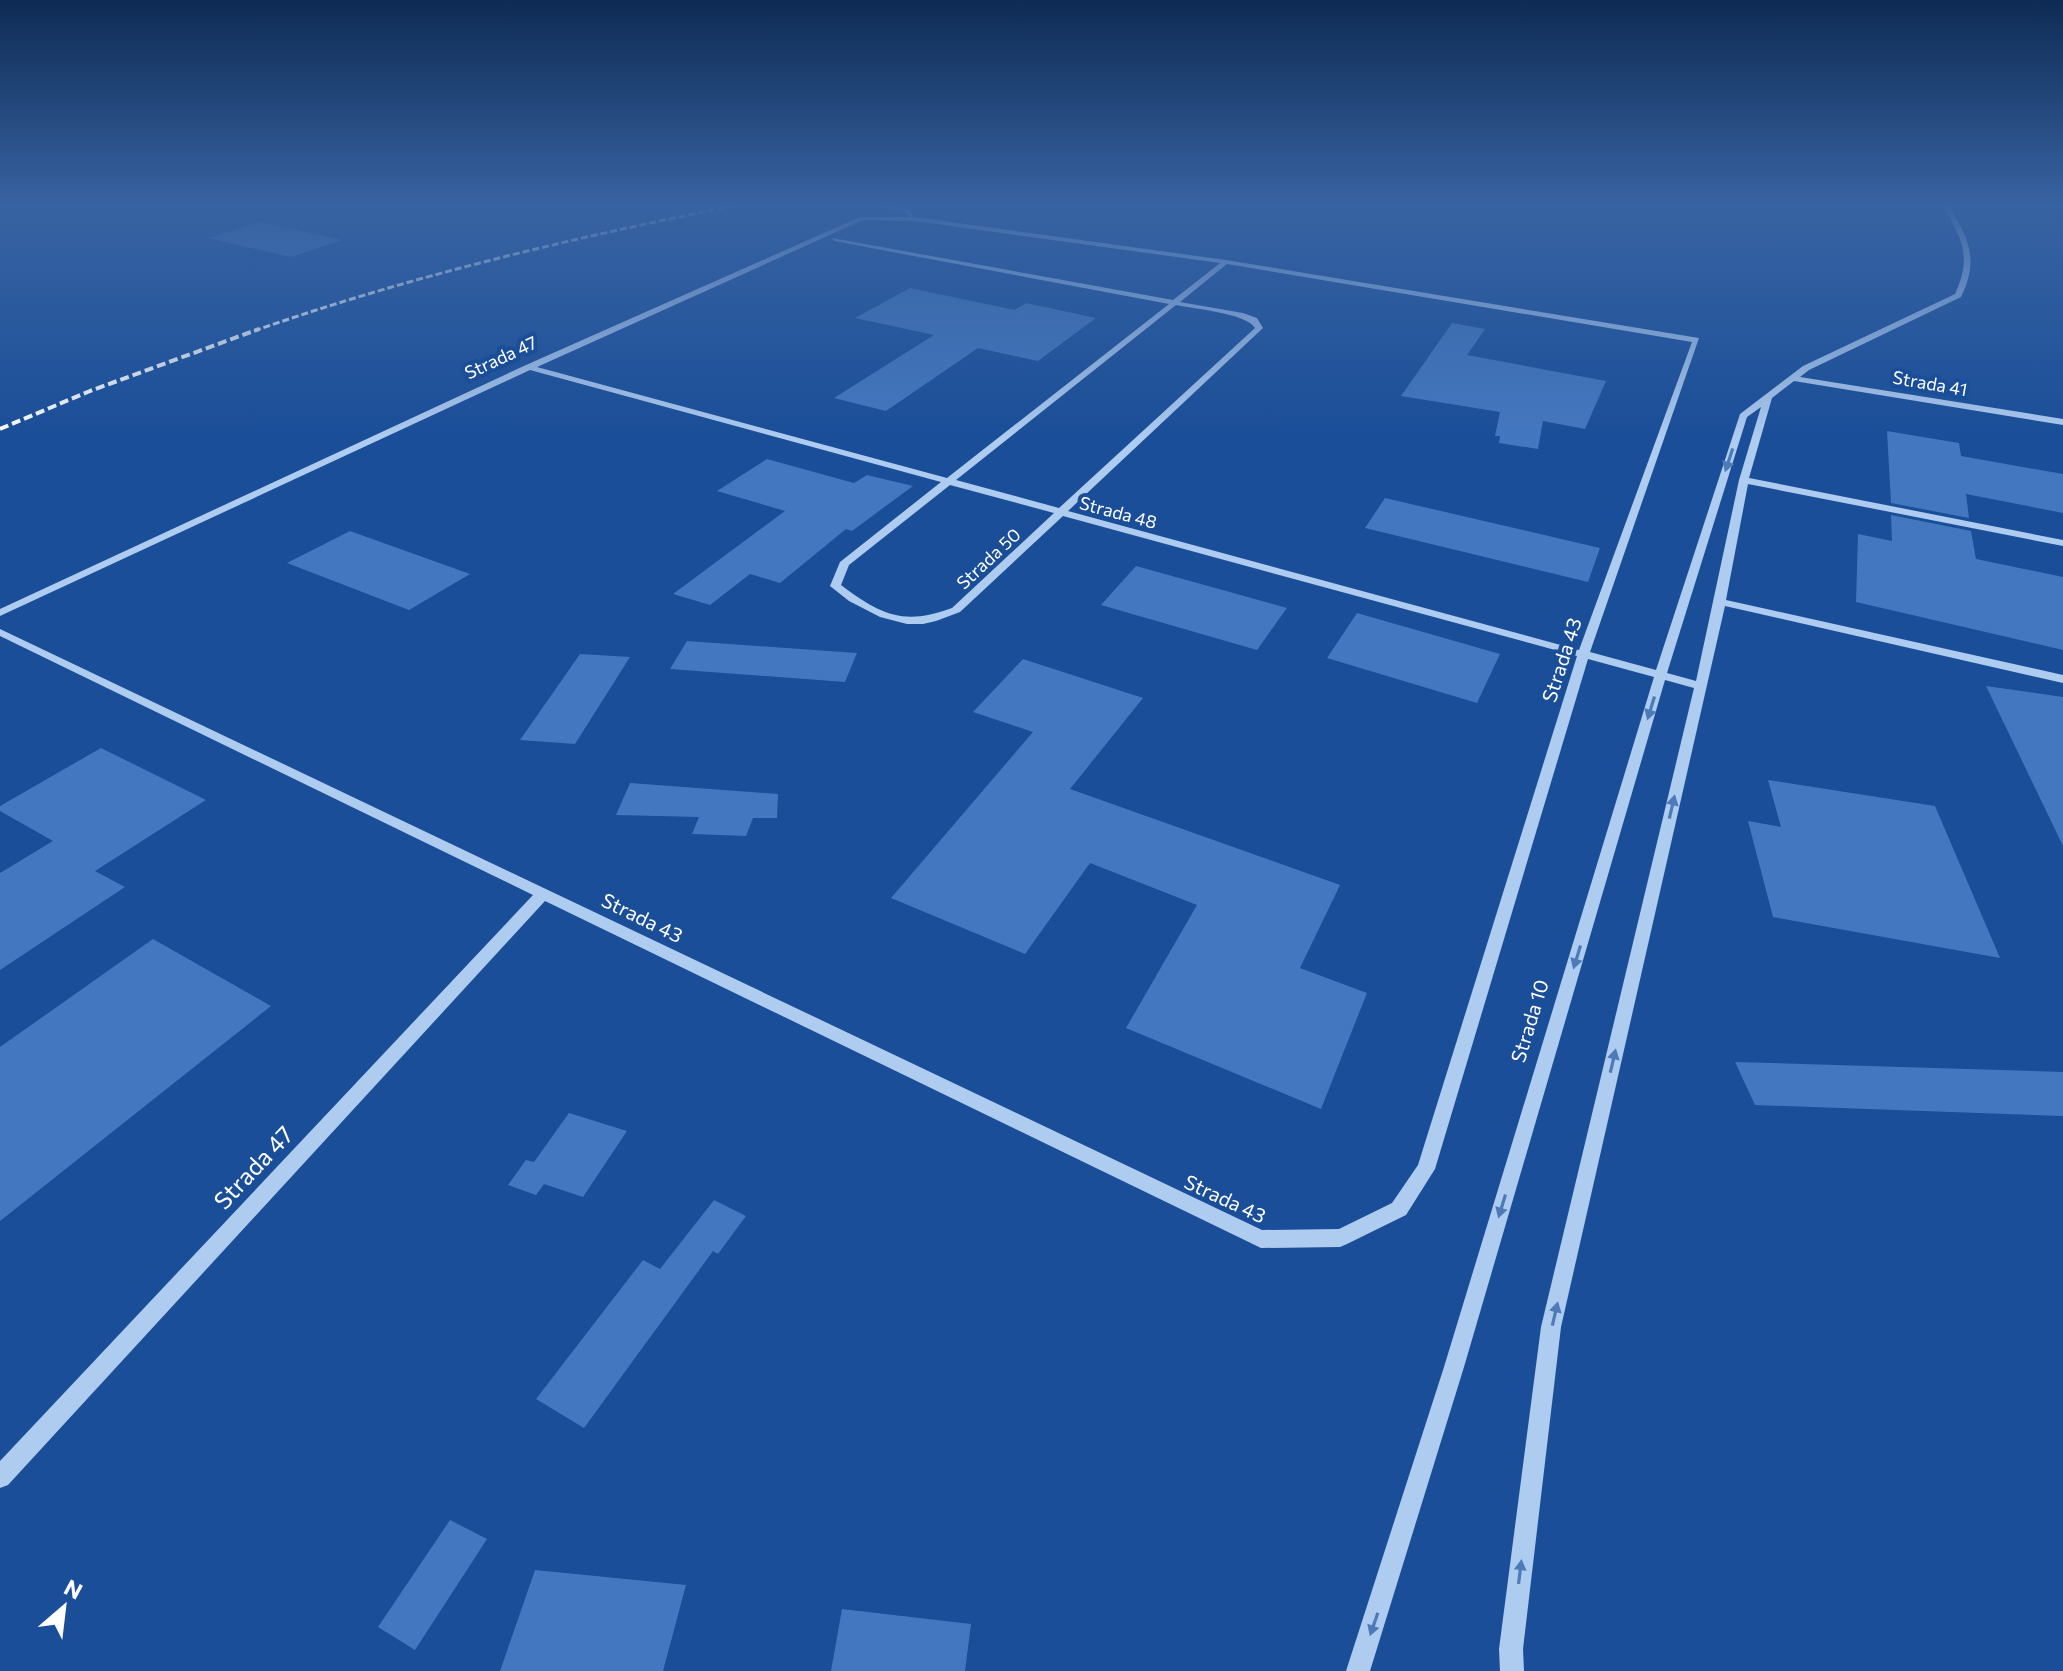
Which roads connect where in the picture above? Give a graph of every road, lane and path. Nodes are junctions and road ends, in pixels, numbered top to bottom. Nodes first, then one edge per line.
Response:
1 (719, 282) edge
2 (1067, 282) edge
3 (1201, 282) edge
4 (1346, 282) edge
5 (1964, 282) edge
6 (1175, 302) junction
7 (529, 367) junction
8 (1792, 378) junction
9 (1768, 396) junction
10 (2063, 422) edge
11 (1744, 480) junction
12 (948, 482) junction
13 (1061, 514) junction
14 (2063, 543) edge
15 (1720, 602) junction
16 (0, 613) edge
17 (0, 632) edge
18 (1583, 656) junction
19 (1660, 676) junction
20 (2063, 679) edge
21 (1700, 686) junction
22 (544, 893) junction
23 (0, 1477) edge
24 (1512, 1660) edge
25 (1358, 1671) edge
26 (1523, 1671) edge

1 - 7 street, Strada 47
2 - 6 street, Strada 50
3 - 6 street, Strada 50
4 - 18 street, Strada 43
5 - 8 street, Strada 10
6 - 12 street, Strada 50
6 - 13 street, Strada 50
7 - 12 street, Strada 48
7 - 16 street, Strada 47
8 - 9 street, Strada 10
8 - 10 street, Strada 41
9 - 11 street
9 -> 19 street, Strada 10
11 - 14 street
11 - 15 street
12 - 13 street, Strada 48
12 - 13 street, Strada 50
13 - 18 street, Strada 48
15 - 20 street
15 - 21 street
17 - 22 street, Strada 43
18 - 19 street, Strada 48
18 - 22 street, Strada 43
19 - 21 street, Strada 48
19 -> 25 street, Strada 10
24 -> 21 street
22 - 23 street, Strada 47
24 - 26 street

